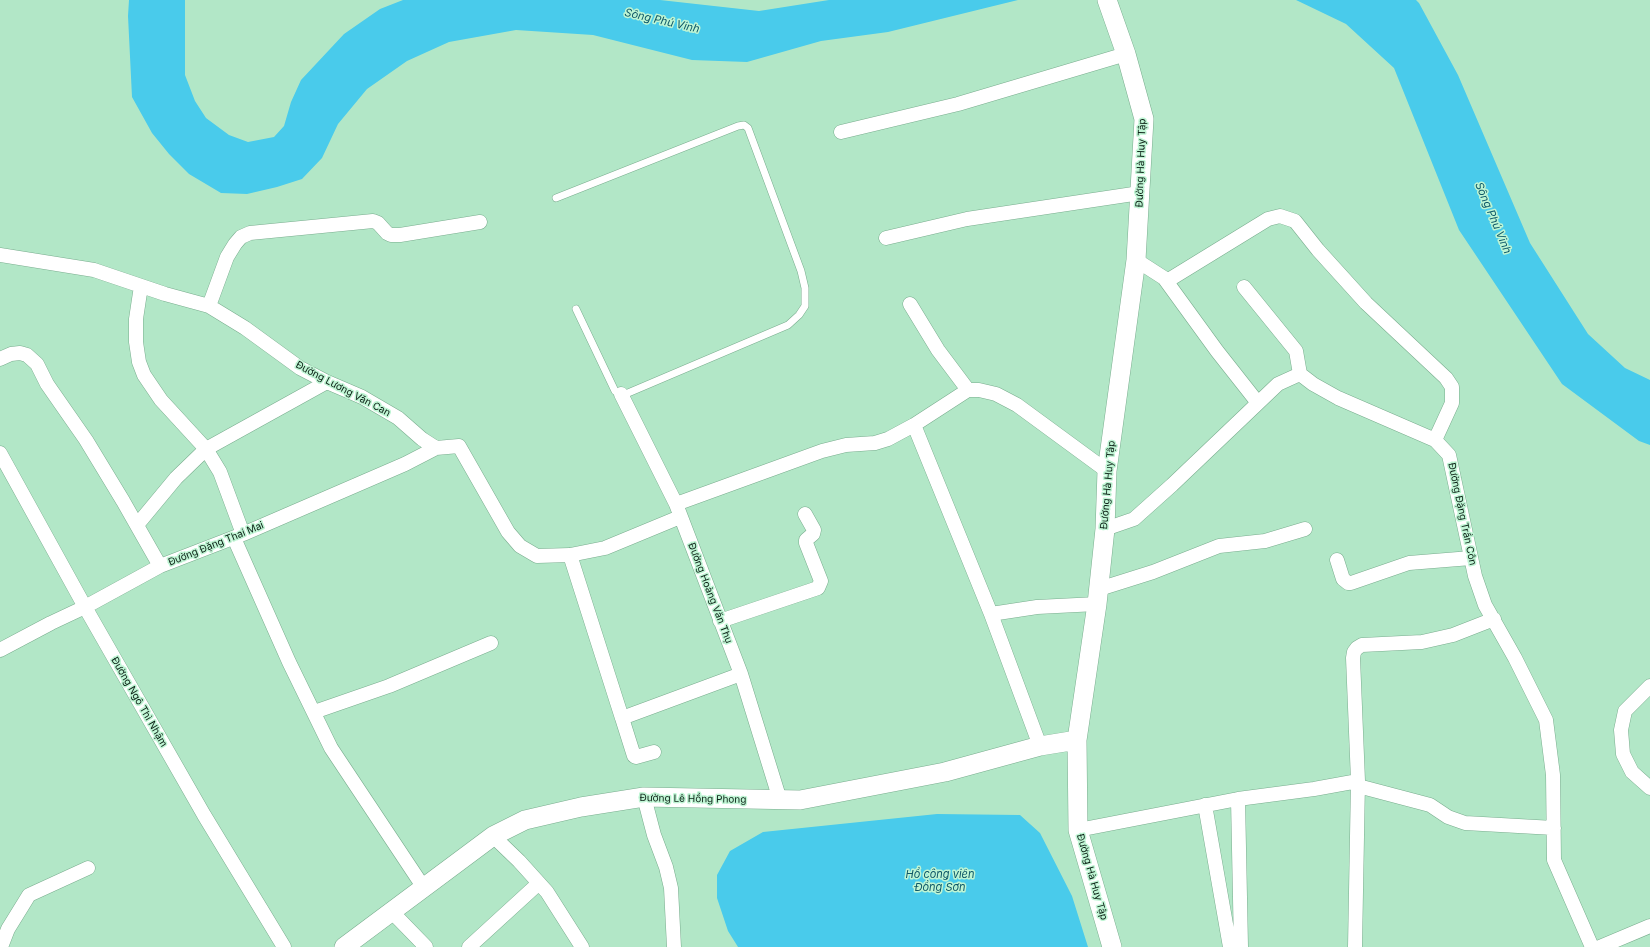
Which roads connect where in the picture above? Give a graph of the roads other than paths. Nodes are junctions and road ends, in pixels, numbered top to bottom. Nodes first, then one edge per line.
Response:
1 (1107, 0) edge
2 (1126, 54) junction
3 (841, 132) dead end
4 (1140, 193) junction
5 (556, 198) dead end
6 (480, 222) dead end
7 (886, 238) dead end
8 (0, 255) edge
9 (1136, 260) junction
10 (1167, 281) junction
11 (141, 286) junction
12 (1244, 286) dead end
13 (910, 304) dead end
14 (209, 306) junction
15 (576, 309) dead end
16 (0, 360) edge
17 (1300, 374) junction
18 (327, 382) junction
19 (968, 390) junction
20 (621, 394) junction
21 (1258, 403) junction
22 (914, 425) junction
23 (1435, 440) junction
24 (436, 448) junction
25 (206, 449) junction
26 (0, 453) edge
27 (1107, 471) junction
28 (678, 510) junction
29 (805, 514) dead end
30 (137, 525) junction
31 (1105, 529) junction
32 (1305, 529) dead end
33 (238, 536) junction
34 (570, 555) junction
35 (1471, 558) junction
36 (1337, 560) dead end
37 (160, 566) junction
38 (1098, 596) junction
39 (85, 607) junction
40 (991, 614) junction
41 (1494, 619) junction
42 (720, 621) junction
43 (491, 643) dead end
44 (0, 650) edge
45 (741, 674) junction
46 (1650, 686) edge
47 (314, 712) junction
48 (622, 718) junction
49 (1077, 740) junction
50 (1040, 746) junction
51 (654, 752) dead end
52 (1358, 783) junction
53 (1650, 788) edge
54 (644, 797) junction
55 (1238, 799) junction
56 (780, 800) junction
57 (1204, 805) junction
58 (1554, 828) junction
59 (1078, 830) junction
60 (493, 836) junction
61 (88, 868) dead end
62 (539, 883) junction
63 (424, 888) junction
64 (392, 912) junction
65 (1650, 926) edge
66 (4, 927) edge
67 (1, 947) edge
68 (284, 947) edge
69 (344, 947) edge
70 (426, 947) edge
71 (469, 947) edge
72 (582, 947) edge
73 (674, 947) edge
74 (1112, 947) edge
75 (1230, 947) edge
76 (1241, 947) edge
77 (1356, 947) edge
78 (1592, 947) edge
79 (1600, 947) edge

1 - 2 main road, Đường Hà Huy Tập
2 - 3 street
2 - 4 main road, Đường Hà Huy Tập
4 - 7 street
4 - 9 main road, Đường Hà Huy Tập
5 - 20 lane
6 - 14 street
8 - 11 street, Đường Lương Văn Can
9 - 10 street
9 - 27 main road, Đường Hà Huy Tập
10 - 21 street
10 - 23 street
11 - 14 street, Đường Lương Văn Can
11 - 25 street
12 - 17 street
13 - 19 street
14 - 18 street, Đường Lương Văn Can
15 - 20 lane
16 - 30 street
17 - 21 street
17 - 23 street, Đường Đặng Trần Côn
18 - 24 street, Đường Lương Văn Can
18 - 25 street
19 - 22 street
19 - 27 street
20 - 28 street, Đường Hoàng Văn Thụ
21 - 31 street
22 - 28 street
22 - 40 street
23 - 35 street, Đường Đặng Trần Côn
24 - 33 street, Đường Đặng Thai Mai
24 - 34 street
25 - 30 street
25 - 33 street
26 - 39 street, Đường Ngô Thì Nhậm
27 - 31 main road, Đường Hà Huy Tập
28 - 34 street
28 - 42 street, Đường Hoàng Văn Thụ
29 - 42 street
30 - 37 street
31 - 38 main road, Đường Hà Huy Tập
32 - 38 street
33 - 37 street, Đường Đặng Thai Mai
33 - 47 street
34 - 48 street
35 - 36 street
35 - 41 street, Đường Đặng Trần Côn
37 - 39 street, Đường Đặng Thai Mai
38 - 40 street
38 - 49 main road, Đường Hà Huy Tập
39 - 44 street, Đường Đặng Thai Mai
39 - 68 street, Đường Ngô Thì Nhậm
40 - 50 street
41 - 52 street
41 - 58 street, Đường Đặng Trần Côn
42 - 45 street, Đường Hoàng Văn Thụ
43 - 47 street
45 - 48 street
45 - 56 street, Đường Hoàng Văn Thụ
46 - 53 street
47 - 63 street
48 - 51 street
49 - 50 main road, Đường Lê Hồng Phong
49 - 59 main road, Đường Hà Huy Tập
50 - 56 main road, Đường Lê Hồng Phong
52 - 55 street
52 - 58 street
52 - 77 street
54 - 56 main road, Đường Lê Hồng Phong
54 - 60 main road, Đường Lê Hồng Phong
54 - 73 street
55 - 57 street
55 - 76 street
57 - 59 street
57 - 75 street
58 - 78 street, Đường Đặng Trần Côn
59 - 74 main road, Đường Hà Huy Tập
60 - 62 street
60 - 63 main road, Đường Lê Hồng Phong
61 - 66 street
62 - 71 street
62 - 72 street
63 - 64 main road, Đường Lê Hồng Phong
64 - 69 main road, Đường Lê Hồng Phong
64 - 70 street
65 - 79 street
66 - 67 street

